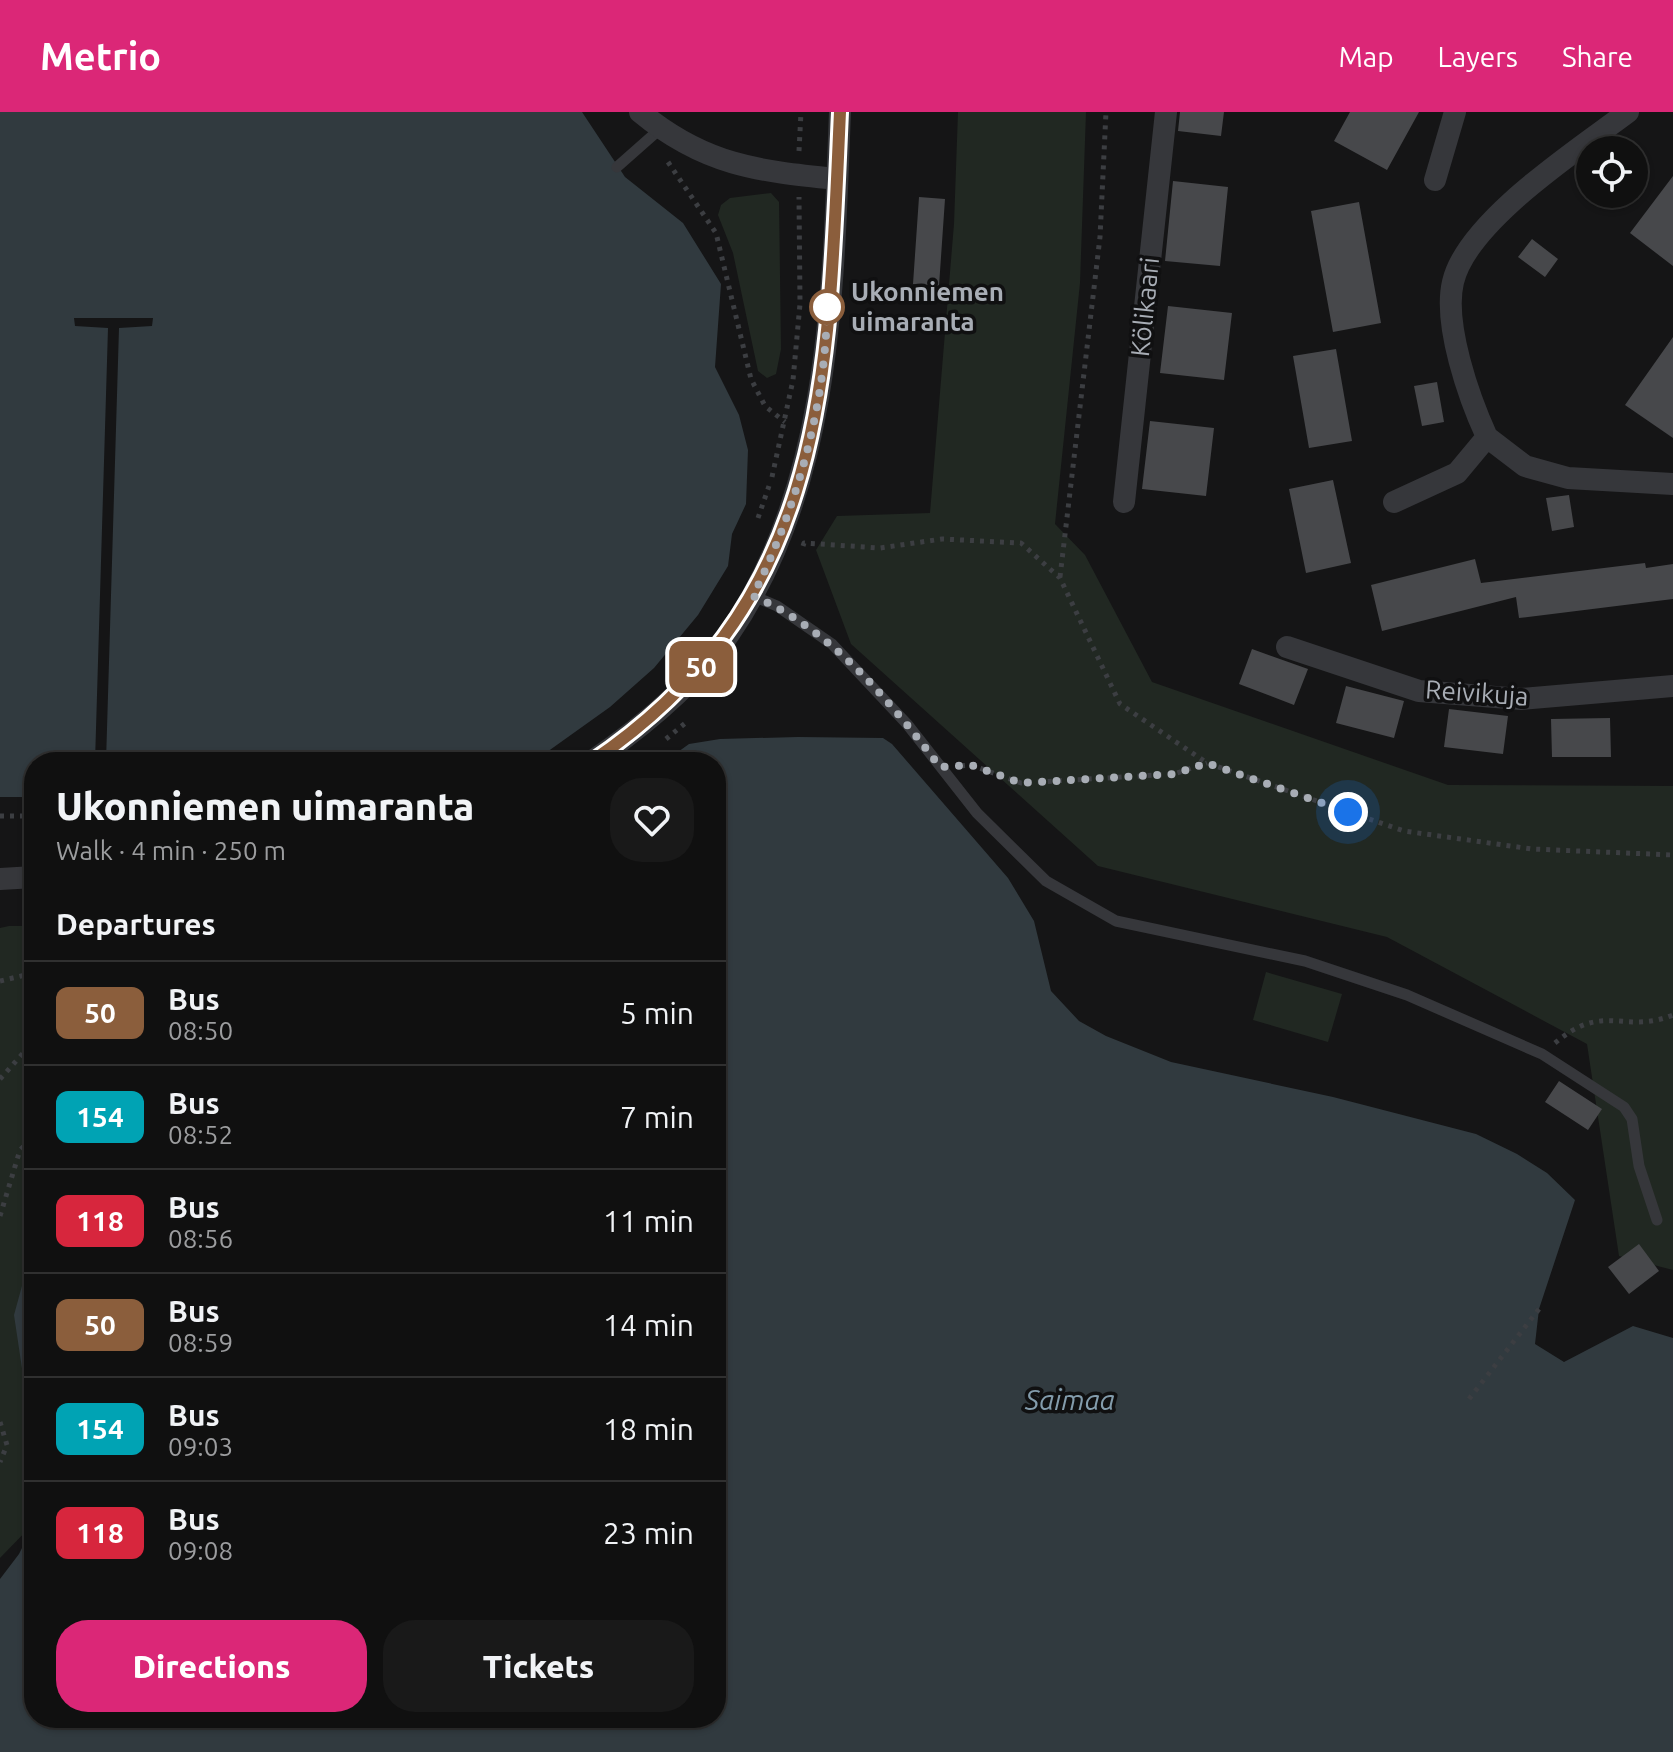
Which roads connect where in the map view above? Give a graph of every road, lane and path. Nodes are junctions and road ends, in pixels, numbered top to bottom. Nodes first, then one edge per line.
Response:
1 (640, 112) edge
2 (801, 112) edge
3 (840, 112) edge
4 (1106, 112) edge
5 (1166, 112) edge
6 (1455, 112) edge
7 (1628, 112) edge
8 (654, 135) junction
9 (799, 161) dead end
10 (617, 167) dead end
11 (837, 179) junction
12 (1435, 180) dead end
13 (799, 190) dead end
14 (785, 422) junction
15 (1487, 437) junction
16 (1673, 484) edge
17 (1124, 502) dead end
18 (1394, 502) dead end
19 (756, 526) dead end
20 (799, 555) dead end
21 (1060, 578) junction
22 (753, 596) junction
23 (1287, 647) dead end
24 (1673, 686) edge
25 (690, 718) dead end
26 (658, 746) dead end
27 (588, 752) edge
28 (1207, 763) junction
29 (940, 767) junction
30 (0, 816) edge
31 (24, 816) edge
32 (1673, 855) edge
33 (24, 878) edge
34 (0, 879) edge
35 (24, 975) edge
36 (0, 981) edge
37 (1673, 1015) edge
38 (1575, 1025) dead end
39 (24, 1052) edge
40 (0, 1079) edge
41 (24, 1146) edge
42 (0, 1216) edge
43 (1657, 1220) dead end
44 (1539, 1309) dead end
45 (1469, 1399) dead end
46 (0, 1422) edge
47 (0, 1462) edge

1 - 8 street
2 - 9 path
3 - 11 street
4 - 21 path
5 - 17 street, Kölikaari
6 - 12 street
7 - 15 street
8 - 10 lane
8 - 11 street
8 - 14 path
11 - 22 street
13 - 14 path
14 - 19 path
15 - 16 street
15 - 18 street
20 - 21 path
21 - 28 path
22 - 27 street
22 - 29 lane
23 - 24 street, Reivikuja
25 - 26 path
28 - 29 path
28 - 32 path
29 - 43 lane
30 - 31 path
33 - 34 street
35 - 36 path
37 - 38 path
39 - 40 path
41 - 42 path
44 - 45 path
46 - 47 path

